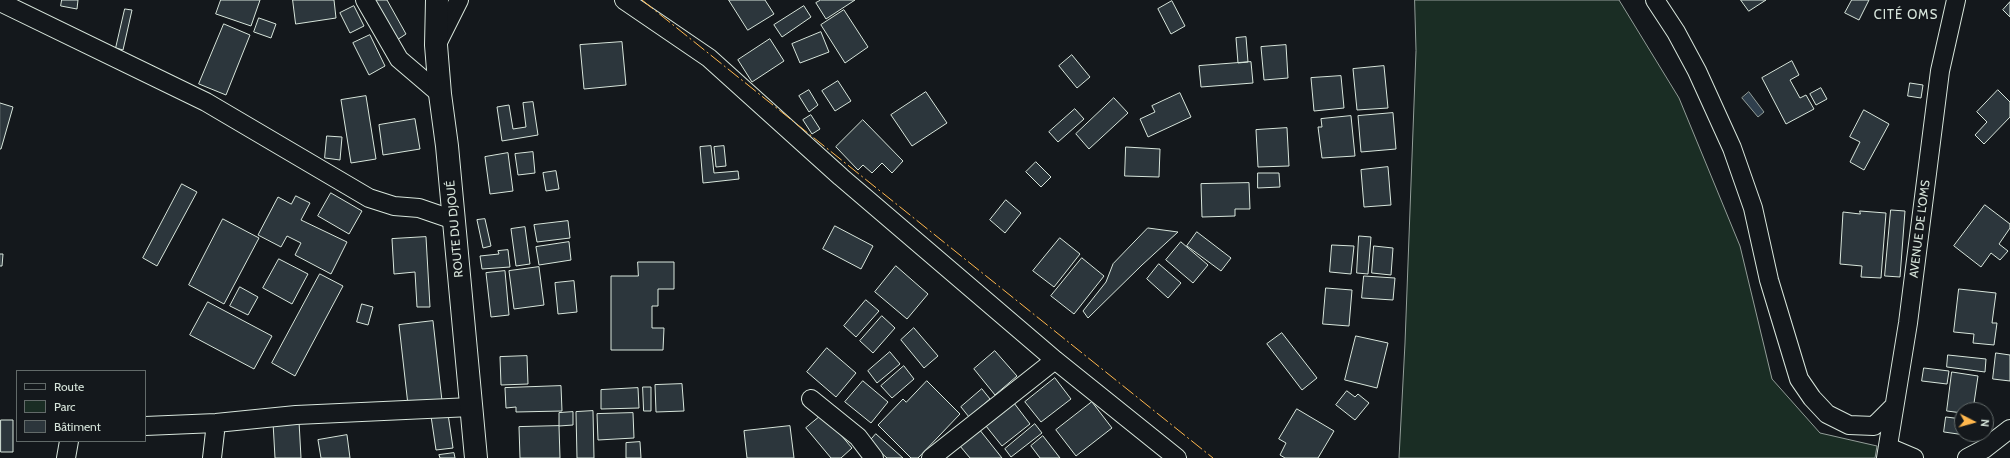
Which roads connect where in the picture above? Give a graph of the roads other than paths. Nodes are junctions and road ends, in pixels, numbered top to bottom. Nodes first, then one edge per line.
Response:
1 (365, 0) edge
2 (437, 0) edge
3 (459, 0) edge
4 (624, 0) edge
5 (1655, 0) edge
6 (1956, 0) edge
7 (0, 2) edge
8 (436, 45) junction
9 (440, 94) junction
10 (454, 220) junction
11 (1055, 360) junction
12 (811, 399) dead end
13 (1894, 406) junction
14 (471, 407) junction
15 (216, 423) junction
16 (146, 426) edge
17 (2010, 429) edge
18 (69, 442) edge
19 (1887, 453) edge
20 (867, 456) edge
21 (66, 458) edge
22 (212, 458) edge
23 (476, 458) edge
24 (931, 458) edge
25 (1177, 458) edge
26 (1914, 458) edge
27 (1967, 458) edge

1 - 9 street
2 - 8 main road, ROUTE DU DJOUÉ
3 - 8 street
4 - 11 street
5 - 13 street
6 - 13 street, AVENUE DE L'OMS
7 - 10 street
8 - 9 main road, ROUTE DU DJOUÉ
9 - 10 main road, ROUTE DU DJOUÉ
10 - 14 main road, ROUTE DU DJOUÉ
11 - 24 street
11 - 25 street
12 - 20 street
13 - 19 street, AVENUE DE L'OMS
14 - 15 street
14 - 23 main road, ROUTE DU DJOUÉ
15 - 16 street
15 - 22 street
17 - 27 street
18 - 21 street
19 - 26 street

